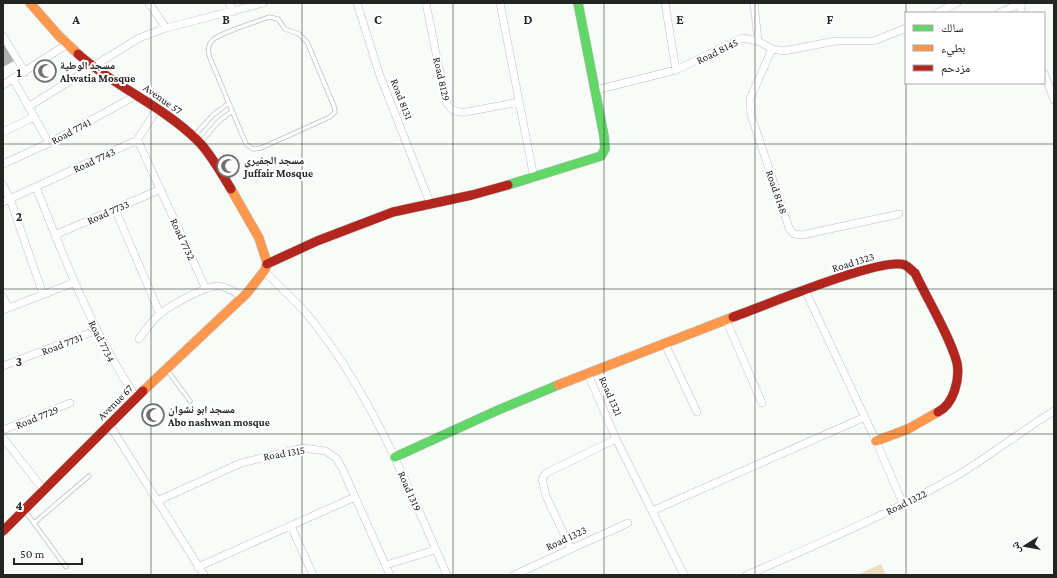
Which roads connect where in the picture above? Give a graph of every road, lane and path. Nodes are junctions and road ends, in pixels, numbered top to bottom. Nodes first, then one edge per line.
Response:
1 (30, 3) edge
2 (149, 3) edge
3 (229, 3) edge
4 (263, 3) edge
5 (357, 3) edge
6 (426, 3) edge
7 (500, 3) edge
8 (578, 3) edge
9 (665, 3) edge
10 (754, 3) edge
11 (954, 4) edge
12 (1020, 4) edge
13 (233, 12) junction
14 (939, 12) edge
15 (1001, 12) edge
16 (166, 28) junction
17 (905, 28) edge
18 (3, 36) edge
19 (758, 41) junction
20 (66, 45) junction
21 (772, 49) junction
22 (94, 68) junction
23 (676, 70) junction
24 (24, 72) junction
25 (1045, 76) edge
26 (13, 79) junction
27 (3, 85) edge
28 (596, 90) junction
29 (137, 95) junction
30 (1054, 100) edge
31 (519, 102) junction
32 (229, 103) junction
33 (28, 107) junction
34 (157, 109) junction
35 (232, 111) junction
36 (34, 117) junction
37 (3, 132) edge
38 (197, 140) junction
39 (136, 142) junction
40 (49, 143) junction
41 (3, 164) edge
42 (534, 178) junction
43 (3, 184) edge
44 (36, 187) junction
45 (161, 189) junction
46 (7, 201) edge
47 (430, 203) junction
48 (114, 209) junction
49 (899, 214) dead end
50 (55, 235) junction
51 (258, 237) junction
52 (266, 268) junction
53 (73, 282) junction
54 (206, 289) junction
55 (805, 290) junction
56 (43, 294) junction
57 (244, 295) junction
58 (3, 297) edge
59 (5, 309) edge
60 (160, 314) junction
61 (726, 320) junction
62 (97, 330) junction
63 (139, 339) dead end
64 (664, 344) junction
65 (4, 364) edge
66 (167, 370) junction
67 (588, 374) junction
68 (136, 397) junction
69 (190, 401) dead end
70 (762, 403) dead end
71 (70, 404) dead end
72 (1054, 411) edge
73 (697, 412) dead end
74 (865, 416) junction
75 (109, 424) junction
76 (3, 430) edge
77 (3, 438) edge
78 (616, 439) junction
79 (876, 441) junction
80 (395, 457) junction
81 (89, 476) dead end
82 (43, 489) junction
83 (355, 497) junction
84 (157, 501) junction
85 (903, 504) junction
86 (24, 510) junction
87 (652, 511) junction
88 (34, 523) junction
89 (628, 523) dead end
90 (291, 526) junction
91 (3, 531) edge
92 (572, 549) junction
93 (435, 550) junction
94 (386, 565) junction
95 (66, 567) dead end
96 (198, 567) junction
97 (760, 572) edge
98 (204, 575) edge
99 (314, 575) edge
100 (390, 575) edge
101 (446, 575) edge
102 (514, 575) edge
103 (684, 575) edge
104 (747, 575) edge

1 - 20 street, Avenue 57
2 - 16 street
3 - 13 street
4 - 13 street
5 - 47 street, Road 8131
6 - 31 street, Road 8129
7 - 31 street
8 - 28 street
9 - 23 street
10 - 19 street
11 - 14 street
12 - 15 street
13 - 16 street
16 - 22 street
17 - 21 street
18 - 24 street
19 - 21 street
19 - 23 street, Road 8145
20 - 22 street, Avenue 57
20 - 24 street
21 - 49 street, Road 8148
22 - 29 street, Avenue 57
22 - 33 street
23 - 28 street, Road 8145
24 - 26 street
25 - 30 street
26 - 27 street
26 - 33 street
28 - 42 street
29 - 34 street, Avenue 57
29 - 40 street, Road 7741
31 - 42 street
32 - 35 lane
32 - 35 lane
32 - 38 lane
33 - 36 street
34 - 38 street, Avenue 57
34 - 39 street
35 - 38 lane
36 - 37 street
36 - 40 street
38 - 51 street, Avenue 57
39 - 44 street, Road 7743
39 - 45 street
40 - 41 street, Road 7741
42 - 47 street
43 - 46 street
44 - 46 street, Road 7743
44 - 50 street, Road 7734
45 - 48 street, Road 7733
45 - 54 street, Road 7732
46 - 56 street
47 - 52 street
48 - 50 street, Road 7733
48 - 60 street
50 - 53 street, Road 7734
51 - 52 street
51 - 57 street, Avenue 67
52 - 57 street, Avenue 67
52 - 80 street, Road 1319
53 - 56 street
53 - 62 street, Road 7734
54 - 57 street
54 - 60 street
55 - 61 street, Road 1323
55 - 74 street
55 - 79 street, Road 1323
56 - 59 street
57 - 66 street, Avenue 67
58 - 59 street
60 - 63 street
61 - 64 street, Road 1323
61 - 70 street
62 - 65 street, Road 7731
62 - 68 street, Road 7734
64 - 67 street, Road 1323
64 - 73 street
66 - 68 street, Avenue 67
66 - 69 lane
67 - 78 street, Road 1321
67 - 80 street, Road 1321
68 - 75 street, Avenue 67
71 - 76 street, Road 7729
72 - 85 street, Road 1322
74 - 79 street
74 - 87 street
75 - 82 street, Avenue 67
75 - 84 street
77 - 82 street, Road 7729
78 - 87 street, Road 1321
78 - 92 street
79 - 85 street
80 - 93 street, Road 1319
81 - 88 lane
82 - 86 street, Avenue 67
83 - 84 street, Road 1315
83 - 90 street
83 - 94 street, Road 1315
84 - 96 street
85 - 97 street, Road 1322
86 - 88 lane
86 - 91 street, Avenue 67
87 - 103 street, Road 1321
88 - 95 lane
89 - 92 street, Road 1323
90 - 96 street
90 - 99 street
92 - 102 street, Road 1323
93 - 94 street
93 - 101 street, Road 1319
94 - 100 street, Road 1315
96 - 98 street
97 - 104 street, Road 1322

